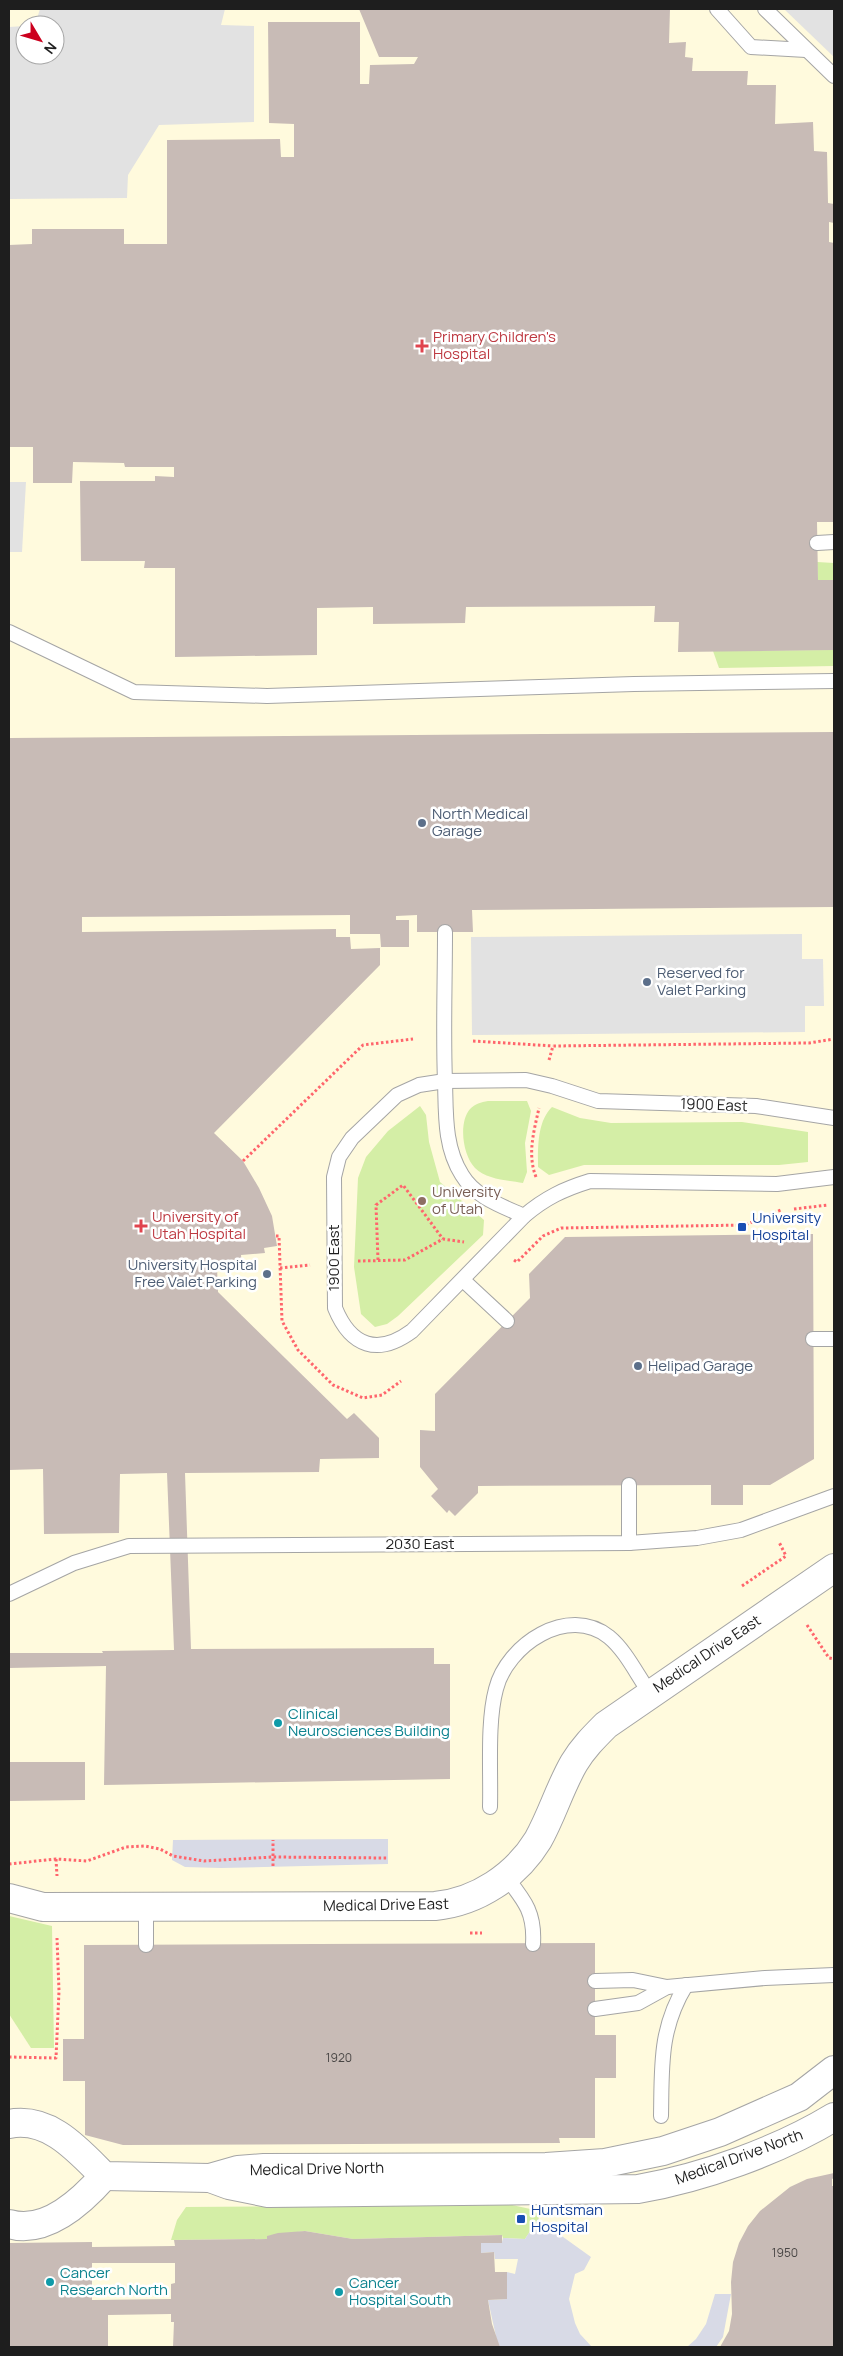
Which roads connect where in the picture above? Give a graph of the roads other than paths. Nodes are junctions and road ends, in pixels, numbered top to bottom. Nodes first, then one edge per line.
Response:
1 (717, 9) edge
2 (766, 9) edge
3 (806, 50) junction
4 (834, 76) edge
5 (834, 542) edge
6 (817, 543) dead end
7 (9, 632) edge
8 (834, 681) edge
9 (445, 932) dead end
10 (445, 1081) junction
11 (834, 1118) edge
12 (834, 1177) edge
13 (524, 1216) junction
14 (463, 1280) junction
15 (507, 1321) dead end
16 (813, 1339) dead end
17 (834, 1339) edge
18 (629, 1485) dead end
19 (834, 1496) edge
20 (629, 1543) junction
21 (834, 1568) edge
22 (9, 1594) edge
23 (650, 1692) junction
24 (490, 1807) dead end
25 (506, 1877) junction
26 (9, 1898) edge
27 (146, 1907) junction
28 (533, 1944) dead end
29 (146, 1945) dead end
30 (834, 1975) edge
31 (595, 1982) dead end
32 (686, 1985) junction
33 (667, 1987) junction
34 (595, 2009) dead end
35 (834, 2070) edge
36 (661, 2116) dead end
37 (834, 2117) edge
38 (9, 2124) edge
39 (104, 2176) junction
40 (210, 2178) junction
41 (9, 2224) edge

1 - 3 lane
2 - 3 lane
3 - 4 lane
5 - 6 lane
7 - 8 lane
9 - 10 lane
10 - 11 lane, 1900 East
10 - 13 lane
10 - 14 lane, 1900 East
12 - 13 lane, 1900 East
13 - 14 lane, 1900 East
14 - 15 lane
16 - 17 lane
18 - 20 lane
19 - 20 lane, 2030 East
20 - 22 lane, 2030 East
21 - 23 street, Medical Drive East
23 - 24 lane
23 - 25 street, Medical Drive East
25 - 27 street, Medical Drive East
25 - 28 lane
26 - 27 street, Medical Drive East
27 - 29 lane
30 - 32 lane
31 - 33 lane
32 - 33 lane
32 - 36 lane
33 - 34 lane
35 - 40 street, Medical Drive North
37 - 40 street, Medical Drive North
38 - 39 street
39 - 40 street
39 - 41 street

